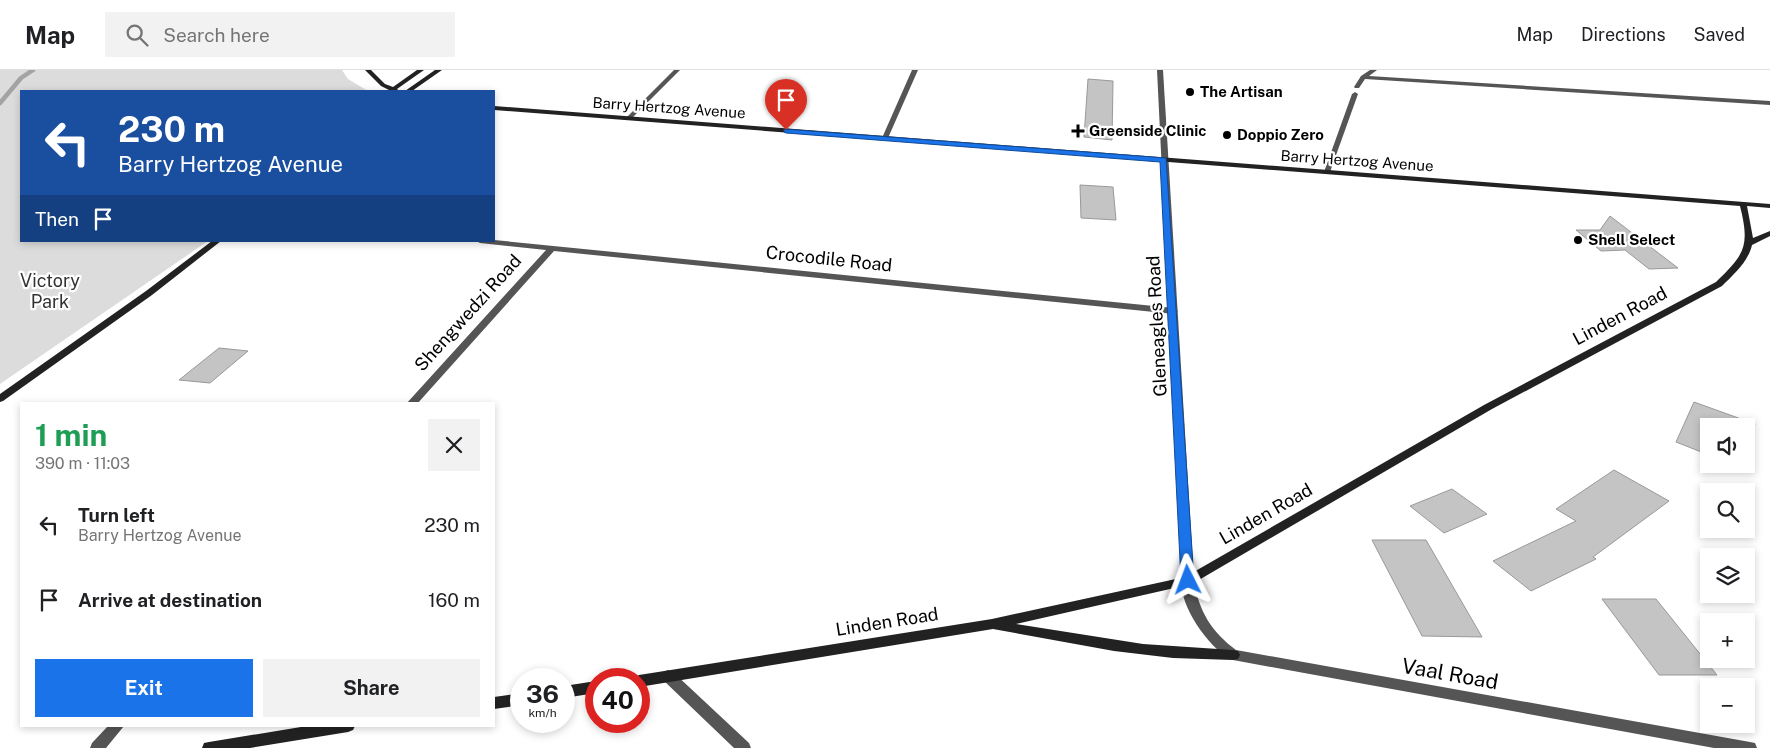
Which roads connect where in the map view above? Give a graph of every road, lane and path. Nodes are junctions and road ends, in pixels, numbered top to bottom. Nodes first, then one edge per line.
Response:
1 (368, 70) edge
2 (421, 70) edge
3 (439, 70) edge
4 (677, 70) edge
5 (915, 70) edge
6 (1160, 70) edge
7 (1374, 70) edge
8 (1363, 77) junction
9 (391, 90) edge
10 (394, 90) edge
11 (409, 90) edge
12 (1770, 103) edge
13 (495, 108) edge
14 (629, 118) junction
15 (885, 138) junction
16 (1164, 160) junction
17 (1327, 172) junction
18 (1743, 204) junction
19 (1770, 206) edge
20 (1770, 233) edge
21 (216, 242) edge
22 (490, 242) edge
23 (1750, 243) junction
24 (552, 248) junction
25 (1174, 310) junction
26 (0, 399) edge
27 (412, 402) edge
28 (1188, 580) junction
29 (992, 624) junction
30 (1233, 655) junction
31 (668, 676) junction
32 (650, 678) edge
33 (510, 701) edge
34 (495, 703) edge
35 (116, 727) edge
36 (342, 727) edge
37 (97, 748) edge
38 (210, 748) edge
39 (744, 748) edge
40 (1750, 748) edge

1 - 9 main road
2 - 10 main road
3 - 11 main road
4 - 14 street
5 - 15 street
6 - 16 street, Gleneagles Road
7 - 8 street
8 - 12 street
8 - 17 street
13 - 14 main road, Barry Hertzog Avenue
14 - 15 main road, Barry Hertzog Avenue
15 - 16 main road, Barry Hertzog Avenue
16 - 17 main road, Barry Hertzog Avenue
16 - 25 street, Gleneagles Road
17 - 18 main road, Barry Hertzog Avenue
18 - 19 main road, Barry Hertzog Avenue
18 - 23 main road
20 - 23 main road
21 - 26 main road
22 - 24 street, Crocodile Road
23 - 28 main road, Linden Road
24 - 25 street, Crocodile Road
24 - 27 street, Shengwedzi Road
25 - 28 street, Gleneagles Road
28 - 29 main road, Linden Road
28 - 30 street, Vaal Road
29 - 30 main road
29 - 31 main road, Linden Road
30 - 40 street, Vaal Road
31 - 32 main road, Linden Road
31 - 39 street
33 - 34 main road
35 - 37 street
36 - 38 main road

